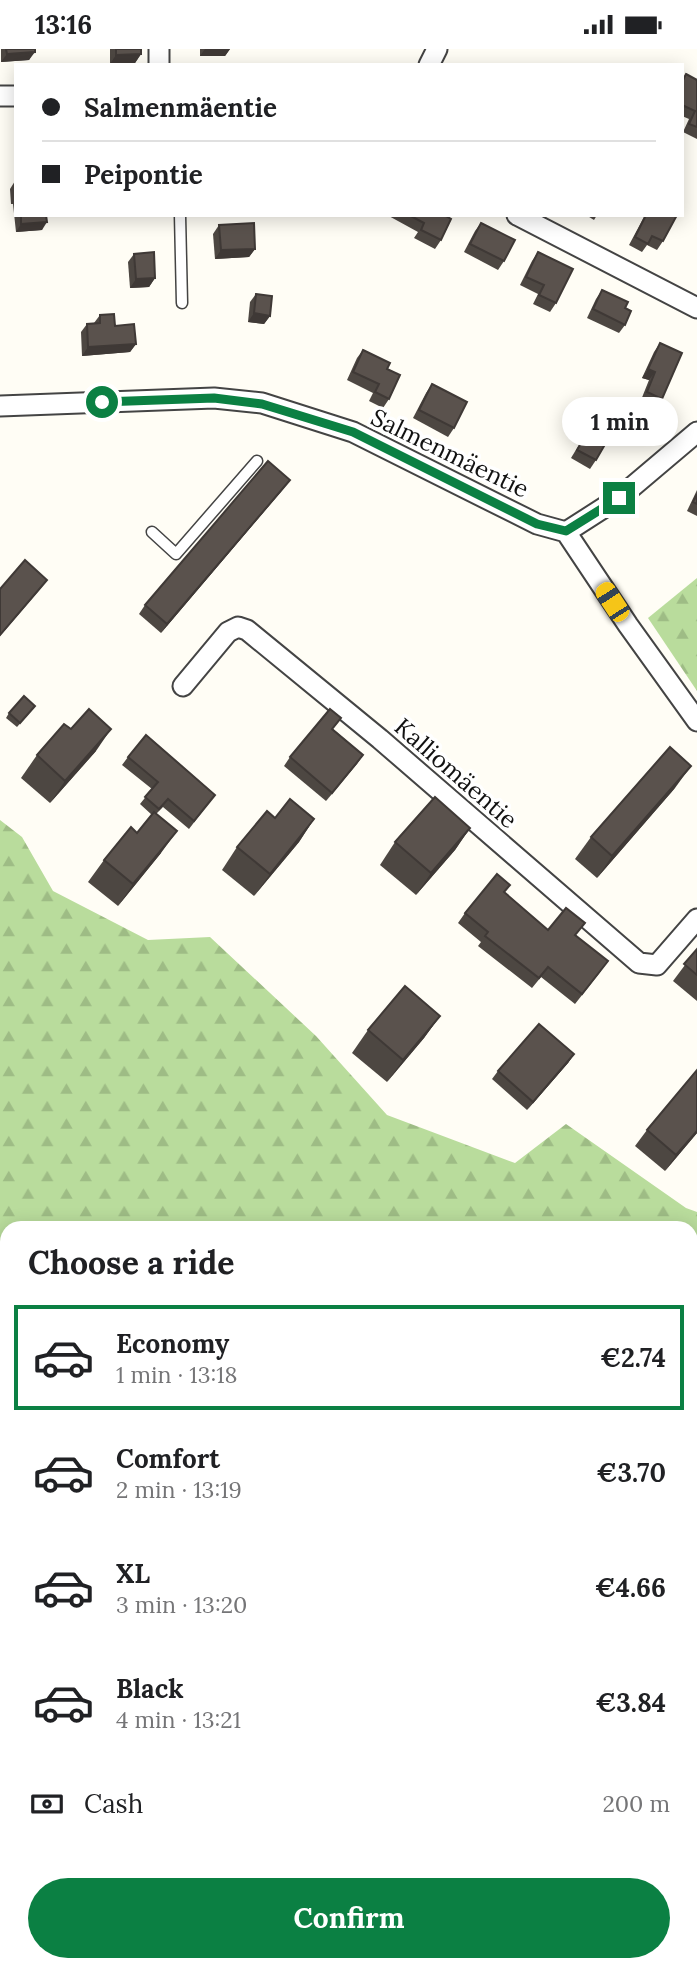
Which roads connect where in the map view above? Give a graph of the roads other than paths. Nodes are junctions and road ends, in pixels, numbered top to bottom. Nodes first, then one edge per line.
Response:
1 (180, 217) edge
2 (521, 217) edge
3 (182, 303) dead end
4 (697, 308) edge
5 (0, 406) edge
6 (697, 432) edge
7 (257, 461) dead end
8 (566, 531) junction
9 (152, 532) dead end
10 (183, 686) dead end
11 (697, 721) edge
12 (697, 919) edge

1 - 3 lane
2 - 4 street
5 - 8 street, Salmenmäentie
6 - 8 street
7 - 9 lane
8 - 11 street
10 - 12 street, Kalliomäentie

